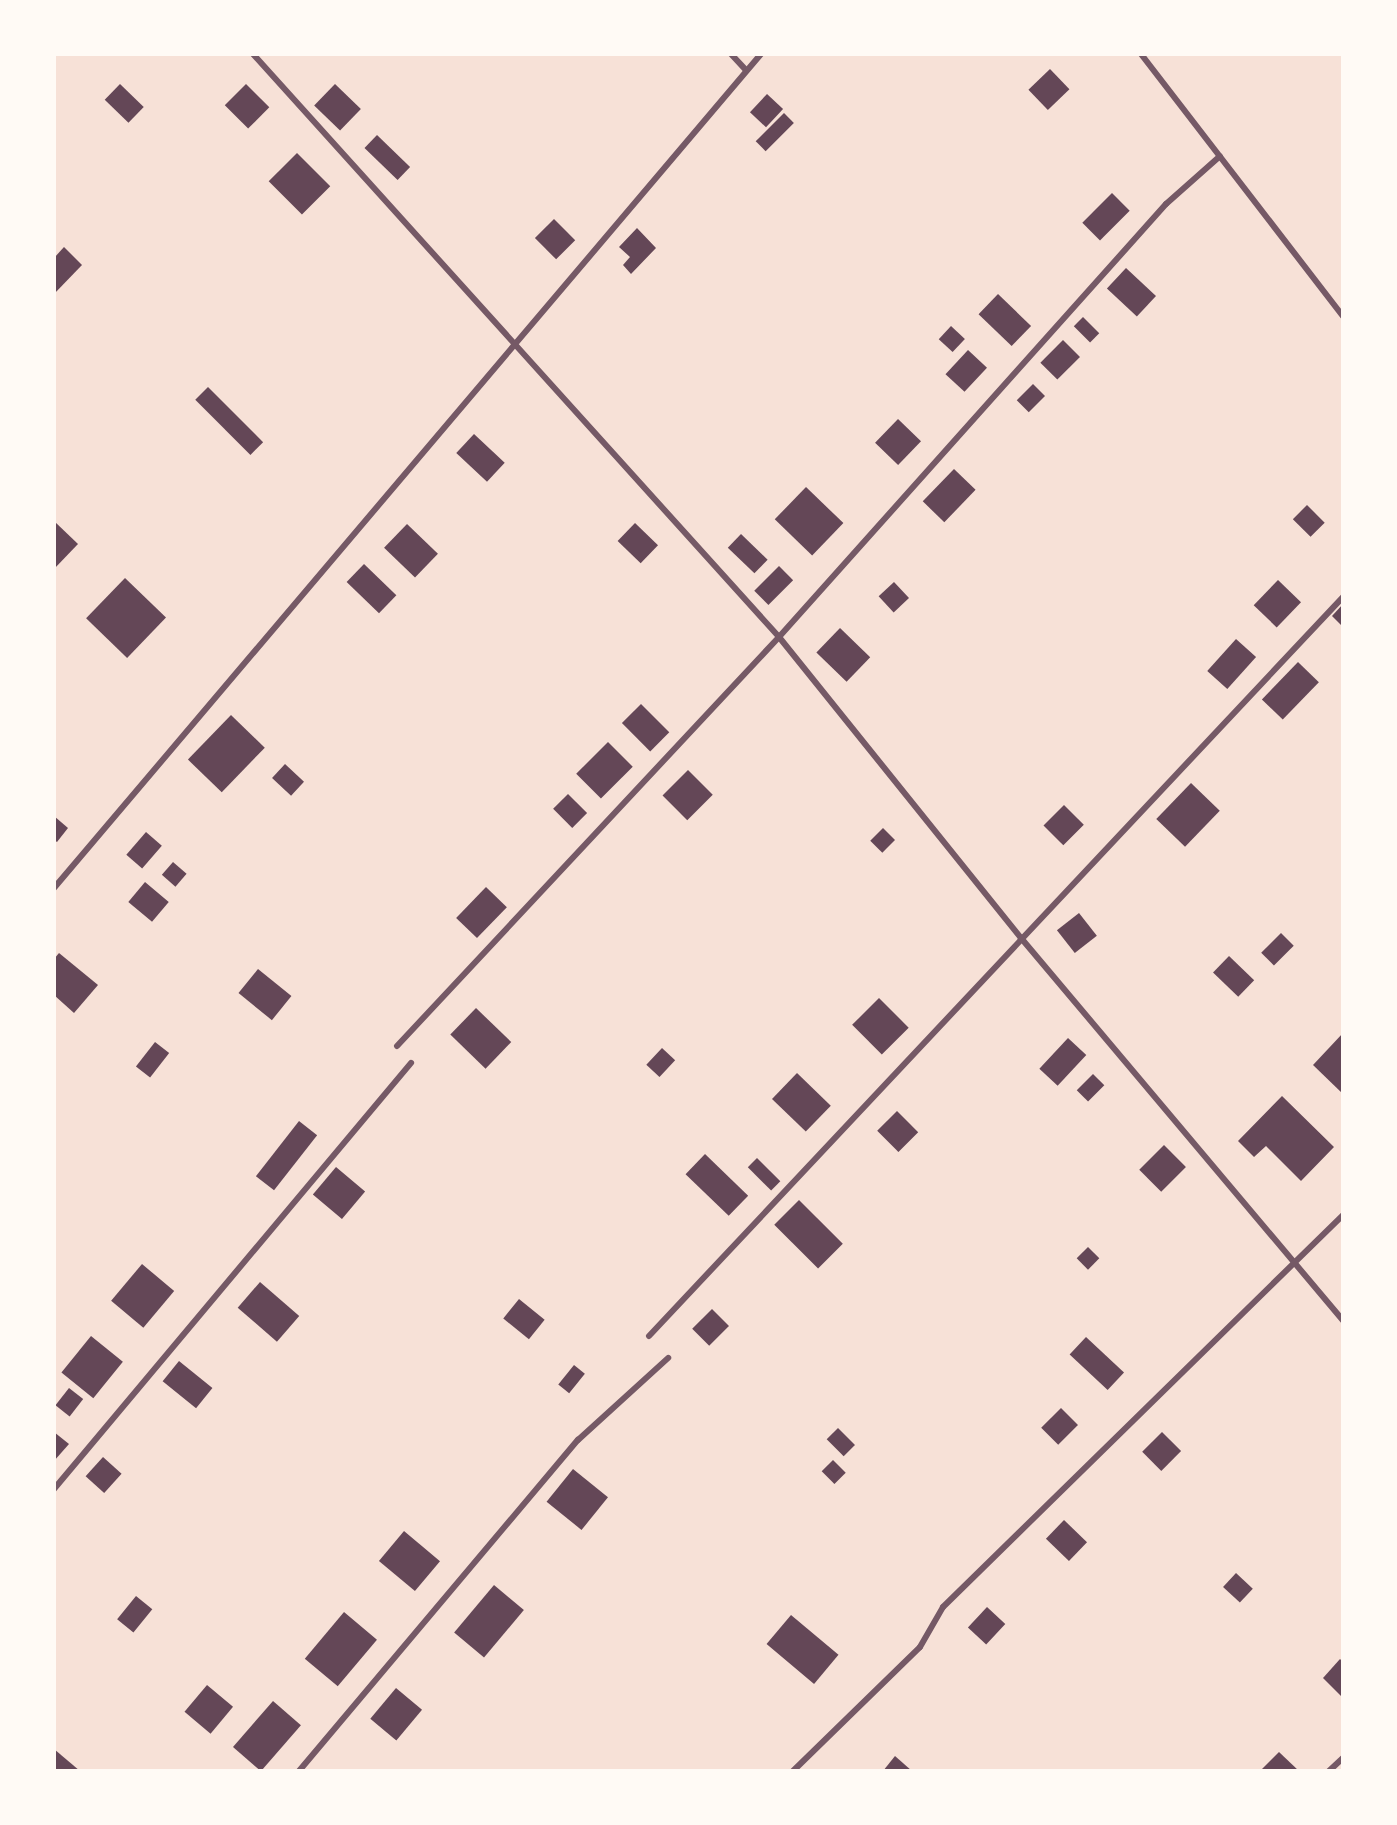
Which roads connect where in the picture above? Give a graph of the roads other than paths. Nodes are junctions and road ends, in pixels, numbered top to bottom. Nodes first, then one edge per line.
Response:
1 (253, 54) edge
2 (731, 54) edge
3 (761, 54) edge
4 (1141, 54) edge
5 (746, 70) junction
6 (1220, 156) junction
7 (1343, 316) edge
8 (513, 346) junction
9 (1343, 597) edge
10 (779, 637) junction
11 (54, 888) edge
12 (1021, 938) junction
13 (397, 1046) dead end
14 (411, 1063) dead end
15 (1343, 1215) edge
16 (1293, 1264) junction
17 (1343, 1320) edge
18 (649, 1336) dead end
19 (668, 1358) dead end
20 (54, 1489) edge
21 (1343, 1758) edge
22 (299, 1771) edge
23 (793, 1771) edge
24 (1329, 1771) edge

1 - 8 lane
2 - 5 lane
3 - 5 lane
4 - 6 lane
5 - 8 lane
6 - 7 lane
6 - 10 lane
8 - 10 lane
8 - 11 lane
9 - 12 lane
10 - 12 lane
10 - 13 lane
12 - 16 lane
12 - 18 lane
14 - 20 lane
15 - 16 lane
16 - 17 lane
16 - 23 lane
19 - 22 lane
21 - 24 lane

